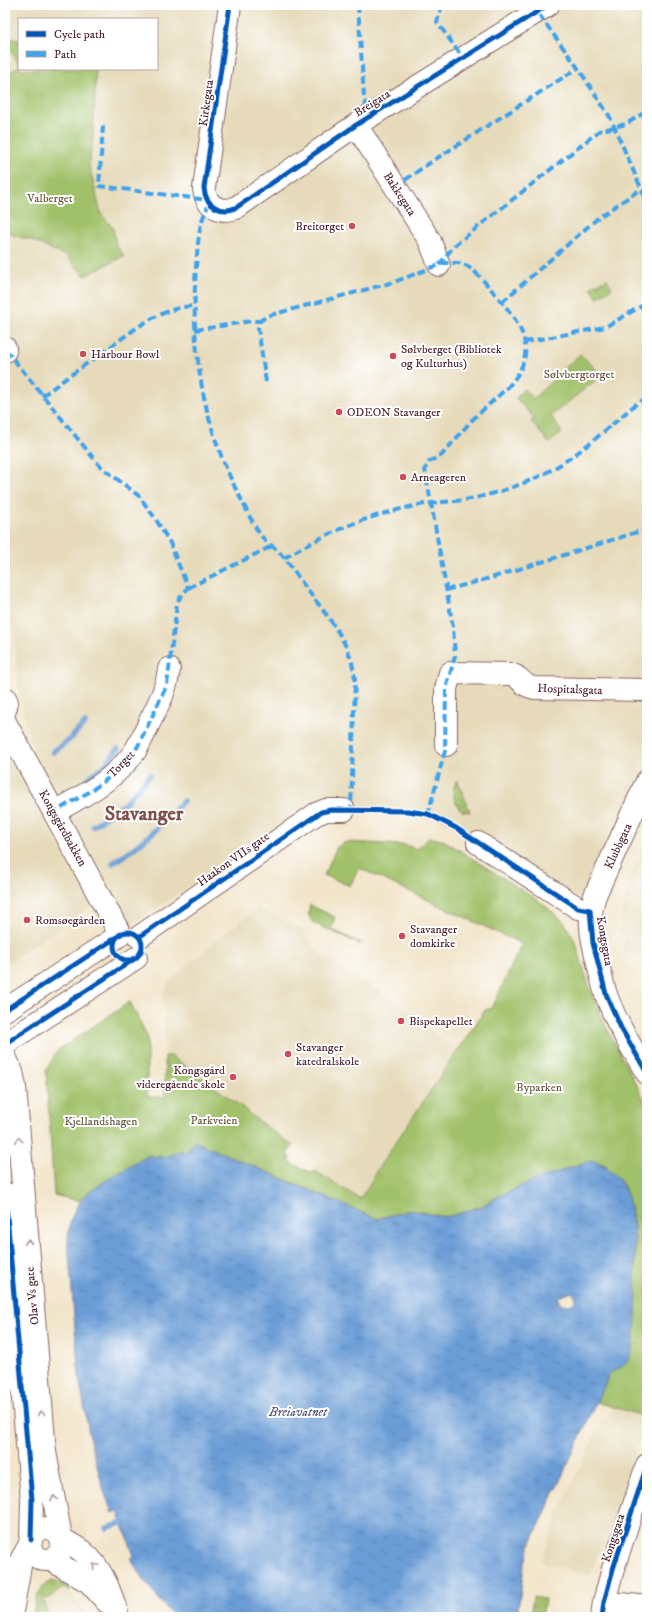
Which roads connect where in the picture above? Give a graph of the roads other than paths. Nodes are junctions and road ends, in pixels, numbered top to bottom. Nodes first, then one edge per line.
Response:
1 (230, 5) edge
2 (548, 5) edge
3 (356, 125) junction
4 (210, 203) joint
5 (439, 265) dead end
6 (169, 669) dead end
7 (647, 690) edge
8 (5, 698) edge
9 (5, 710) edge
10 (5, 722) edge
11 (446, 745) dead end
12 (647, 781) edge
13 (344, 810) dead end
14 (54, 812) junction
15 (478, 842) dead end
16 (590, 910) junction
17 (128, 941) junction
18 (5, 1010) edge
19 (5, 1045) edge
20 (5, 1057) edge
21 (647, 1073) edge
22 (5, 1193) edge
23 (647, 1465) edge
24 (61, 1538) junction
25 (31, 1541) junction
26 (49, 1560) junction
27 (647, 1607) edge
28 (603, 1610) edge
29 (118, 1615) edge
30 (11, 1617) edge
31 (21, 1617) edge

1 - 4 street, Kirkegata
2 - 3 street, Breigata
3 - 4 street, Breigata
3 - 5 street, Bakkegata
6 - 14 street, Torget
7 - 11 street, Hospitalsgata
8 - 9 street
10 - 14 street, Kongsgårdbakken
12 - 16 street, Klubbgata
13 - 17 street, Haakon VIIs gate
14 - 17 street, Kongsgårdbakken
15 - 16 street, Kongsgata
16 - 21 street, Kongsgata
17 - 18 street, Haakon VIIs gate
17 - 19 street, Haakon VIIs gate
24 -> 20 street, Olav Vs gate
22 - 25 street, Olav Vs gate
23 - 28 street, Kongsgata
24 - 25 street
24 - 26 street
29 -> 24 street
25 - 26 street
25 - 30 street, Olav Vs gate
26 - 29 street
26 - 31 street
27 - 28 street

